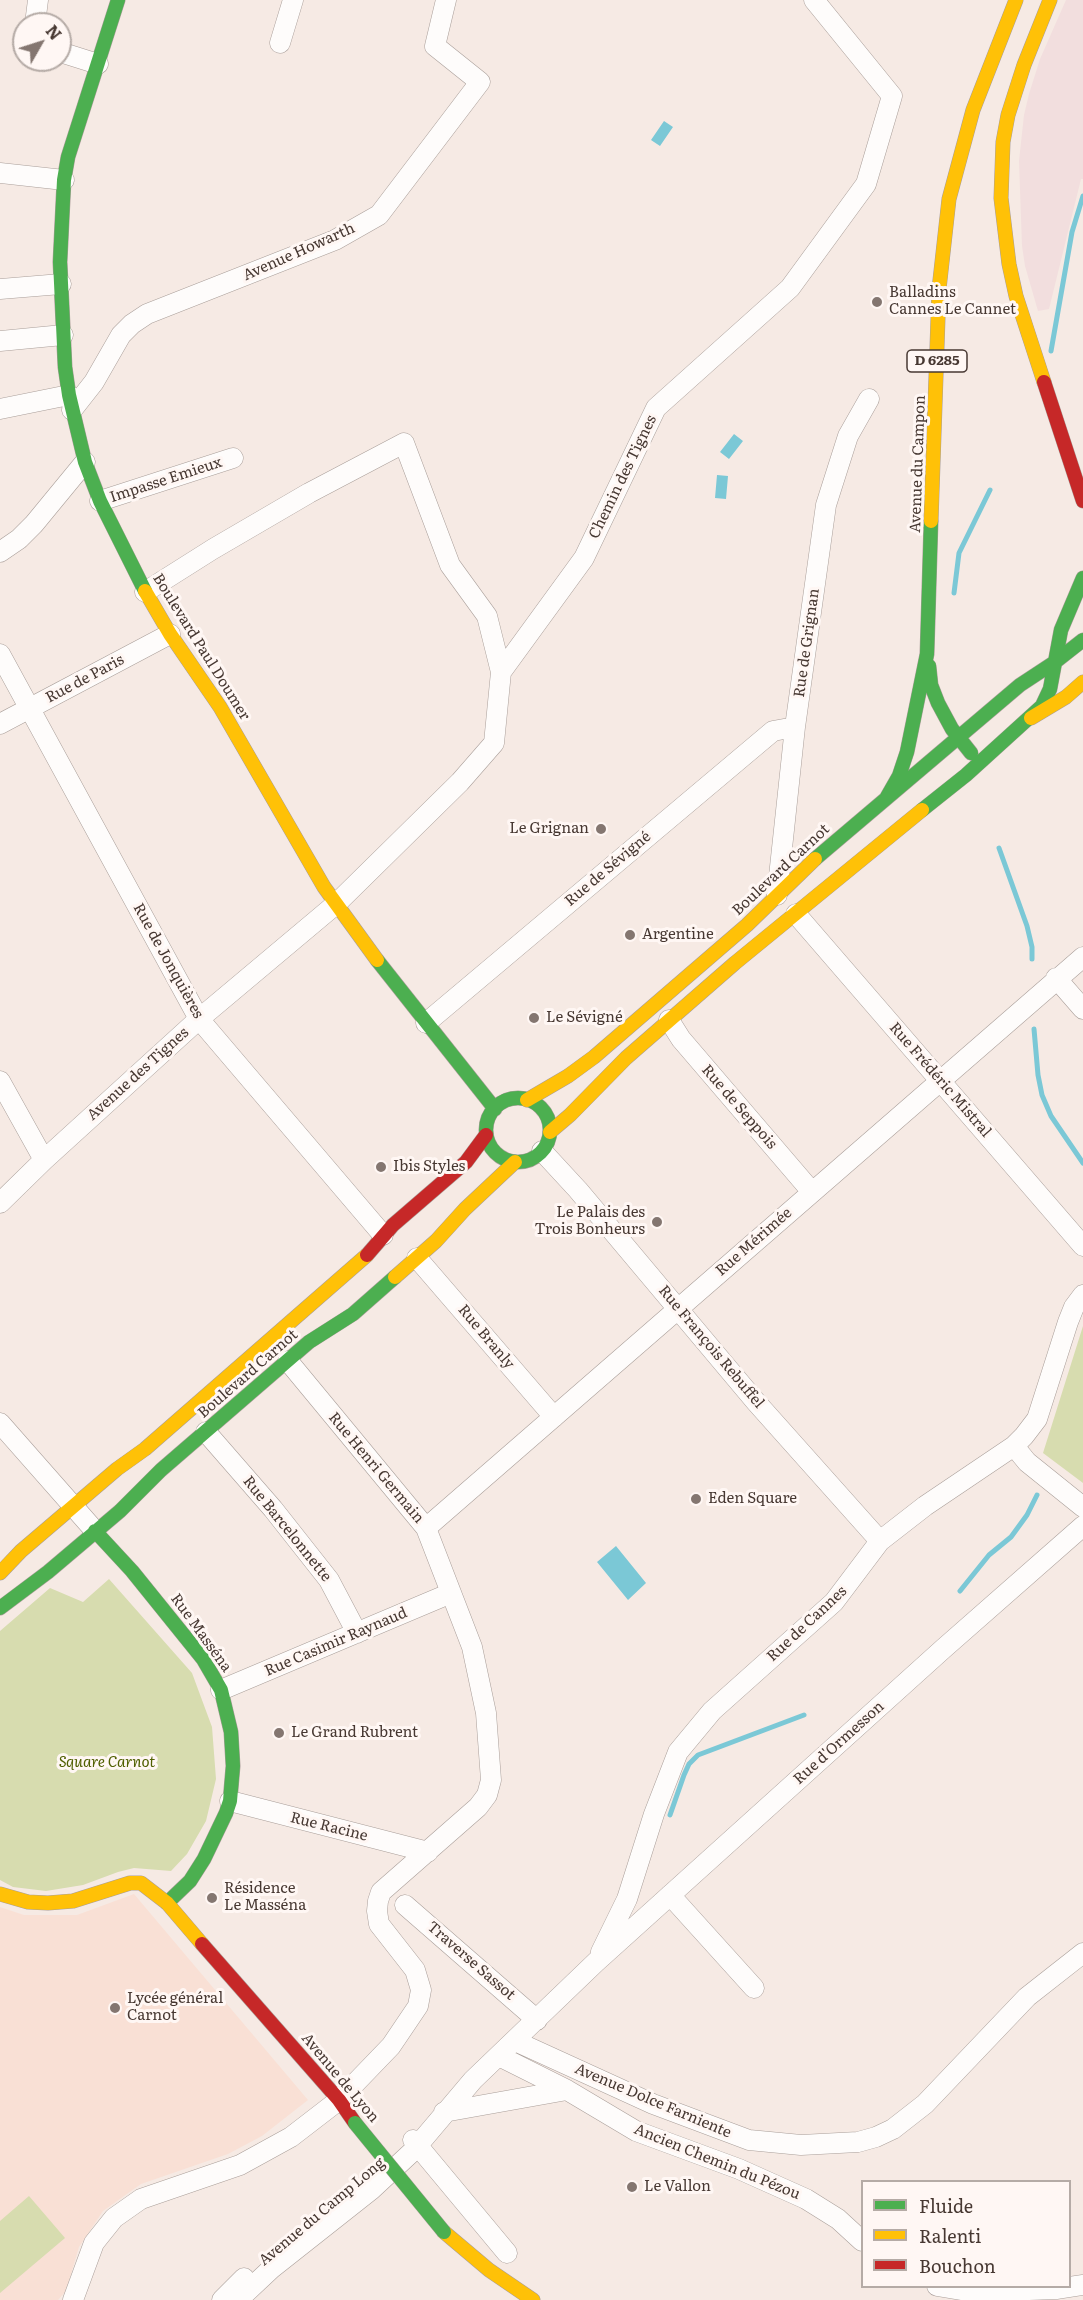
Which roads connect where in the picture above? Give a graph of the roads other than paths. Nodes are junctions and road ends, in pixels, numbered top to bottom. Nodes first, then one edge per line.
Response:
1 (118, 0) edge
2 (293, 0) edge
3 (446, 0) edge
4 (814, 0) edge
5 (1016, 0) edge
6 (1050, 0) edge
7 (280, 43) dead end
8 (72, 56) edge
9 (98, 64) junction
10 (0, 173) edge
11 (64, 180) junction
12 (61, 284) junction
13 (0, 289) edge
14 (63, 335) junction
15 (0, 341) edge
16 (869, 399) dead end
17 (70, 402) junction
18 (0, 410) edge
19 (233, 458) dead end
20 (85, 462) junction
21 (1077, 464) edge
22 (100, 501) junction
23 (1083, 501) edge
24 (0, 552) edge
25 (1083, 578) edge
26 (145, 592) junction
27 (170, 634) junction
28 (1083, 640) edge
29 (0, 654) edge
30 (927, 654) junction
31 (1055, 662) junction
32 (501, 672) junction
33 (1083, 682) edge
34 (29, 709) junction
35 (1031, 718) junction
36 (0, 724) edge
37 (795, 727) junction
38 (959, 738) junction
39 (981, 763) junction
40 (887, 797) junction
41 (777, 895) junction
42 (336, 904) junction
43 (796, 914) junction
44 (1083, 957) edge
45 (1056, 978) junction
46 (1083, 1009) edge
47 (199, 1019) junction
48 (669, 1020) junction
49 (426, 1023) junction
50 (0, 1081) edge
51 (941, 1081) junction
52 (527, 1100) junction
53 (495, 1109) junction
54 (549, 1132) junction
55 (486, 1135) junction
56 (542, 1151) junction
57 (44, 1160) junction
58 (515, 1162) junction
59 (812, 1192) junction
60 (0, 1203) edge
61 (384, 1235) junction
62 (1083, 1246) edge
63 (417, 1258) junction
64 (1083, 1295) edge
65 (678, 1309) junction
66 (288, 1361) junction
67 (554, 1417) junction
68 (0, 1423) edge
69 (206, 1432) junction
70 (1014, 1446) junction
71 (74, 1506) junction
72 (1083, 1508) edge
73 (120, 1511) junction
74 (1083, 1526) edge
75 (426, 1528) junction
76 (95, 1532) junction
77 (880, 1541) junction
78 (132, 1571) junction
79 (0, 1573) edge
80 (451, 1593) junction
81 (0, 1608) edge
82 (357, 1633) junction
83 (221, 1690) junction
84 (230, 1801) junction
85 (428, 1852) junction
86 (0, 1894) edge
87 (670, 1895) junction
88 (627, 1899) junction
89 (167, 1903) junction
90 (405, 1905) dead end
91 (649, 1914) junction
92 (1083, 1953) edge
93 (596, 1962) junction
94 (754, 1988) dead end
95 (537, 2020) junction
96 (515, 2041) junction
97 (499, 2056) junction
98 (580, 2071) junction
99 (567, 2090) junction
100 (339, 2100) junction
101 (444, 2112) junction
102 (419, 2139) junction
103 (351, 2198) junction
104 (444, 2232) junction
105 (861, 2240) edge
106 (507, 2253) dead end
107 (470, 2273) dead end
108 (949, 2288) edge
109 (1063, 2288) edge
110 (73, 2300) edge
111 (222, 2300) edge
112 (238, 2300) edge
113 (533, 2300) edge

1 - 9 main road, Boulevard Paul Doumer
2 - 7 street
3 - 17 street, Avenue Howarth
4 - 32 street, Chemin des Tignes
5 - 30 main road, Avenue du Campon / D 6285
6 - 21 main road
8 - 9 street
9 - 11 main road, Boulevard Paul Doumer
10 - 11 street
11 - 12 main road, Boulevard Paul Doumer
12 - 13 street
12 - 14 main road, Boulevard Paul Doumer
14 - 15 street
14 - 17 main road, Boulevard Paul Doumer
16 - 37 street, Rue de Grignan
17 - 18 street
17 - 20 main road, Boulevard Paul Doumer
19 - 22 street, Impasse Emieux
20 - 22 main road, Boulevard Paul Doumer
20 - 24 street
21 - 23 main road
22 - 26 main road, Boulevard Paul Doumer
25 - 31 main road
26 - 27 main road, Boulevard Paul Doumer
26 - 32 street
27 - 34 street, Rue de Paris
27 - 42 main road, Boulevard Paul Doumer
28 - 31 main road, Boulevard Carnot
29 - 34 street, Rue de Jonquières
30 - 38 main road, Avenue du Campon
30 - 40 main road, Avenue du Campon / D 6285
31 - 35 main road
31 - 38 main road, Boulevard Carnot
32 - 42 street
33 - 35 main road
34 - 36 street, Rue de Paris
34 - 47 street, Rue de Jonquières
35 - 39 main road
37 - 41 street, Rue de Grignan
37 - 49 street, Rue de Sévigné
38 - 39 main road, Avenue du Campon
38 - 40 main road, Boulevard Carnot
39 - 43 main road
40 - 41 main road, Boulevard Carnot
41 - 52 main road, Boulevard Carnot
42 - 47 street, Avenue des Tignes
42 - 49 main road, Boulevard Paul Doumer
43 - 48 main road
43 - 51 street, Rue Frédéric Mistral
44 - 45 street, Rue Mérimée
45 - 46 street
45 - 51 street, Rue Mérimée
47 - 57 street, Avenue des Tignes
47 - 61 street, Rue de Jonquières
48 - 54 main road
48 - 59 street, Rue de Seppois
49 - 53 main road, Boulevard Paul Doumer
50 - 57 street
51 - 59 street, Rue Mérimée
51 - 62 street, Rue Frédéric Mistral
52 - 53 main road
52 - 54 main road
53 - 55 main road
54 - 56 main road
55 - 58 main road
55 - 61 main road, Boulevard Carnot
56 - 58 main road
56 - 65 street, Rue François Rebuffel
57 - 60 street, Avenue des Tignes
58 - 63 main road, Boulevard Carnot
59 - 65 street, Rue Mérimée
61 - 71 main road, Boulevard Carnot
63 - 66 main road, Boulevard Carnot
63 - 67 street, Rue Branly
64 - 70 street, Rue de Cannes
65 - 67 street, Rue Mérimée
65 - 77 street, Rue François Rebuffel
66 - 69 main road, Boulevard Carnot
66 - 75 street, Rue Henri Germain
67 - 75 street, Rue Mérimée
68 - 71 street
69 - 73 main road, Boulevard Carnot
69 - 82 street, Rue Barcelonnette
70 - 72 street
70 - 77 street, Rue de Cannes
71 - 76 street
71 - 79 main road, Boulevard Carnot
73 - 76 main road, Boulevard Carnot
73 - 78 main road
74 - 87 street, Rue d'Ormesson
75 - 80 street, Rue Henri Germain
76 - 78 main road, Rue Masséna
76 - 81 main road, Boulevard Carnot
77 - 88 street, Rue de Cannes
78 - 83 main road, Rue Masséna
80 - 82 street, Rue Casimir Raynaud
80 - 85 street, Rue Henri Germain
82 - 83 street, Rue Casimir Raynaud
83 - 84 main road, Rue Masséna
84 - 85 street, Rue Racine
84 - 89 main road, Rue Masséna
85 - 100 street, Rue Henri Germain
86 - 89 main road
87 - 91 street, Rue d'Ormesson
87 - 94 street
88 - 91 street
88 - 93 street, Rue de Cannes
89 - 100 main road, Avenue de Lyon
90 - 95 street, Traverse Sassot
91 - 93 street, Rue d'Ormesson
92 - 98 street, Avenue Dolce Farniente
93 - 95 street, Avenue du Camp Long
95 - 96 street, Avenue du Camp Long
96 - 97 street, Avenue du Camp Long
96 - 98 street, Avenue Dolce Farniente
97 - 99 street, Ancien Chemin du Pézou
97 - 101 street, Avenue du Camp Long
98 - 99 street
99 - 101 street
99 - 105 street, Ancien Chemin du Pézou
100 - 104 main road, Avenue de Lyon, bridge
100 - 110 street, Rue Henri Germain
101 - 102 street, Avenue du Camp Long
102 - 103 street, Avenue du Camp Long
102 - 106 street
103 - 111 street, Avenue du Camp Long
103 - 112 street, Avenue du Camp Long
104 - 107 main road
104 - 113 main road, Avenue de Lyon
108 - 109 street

